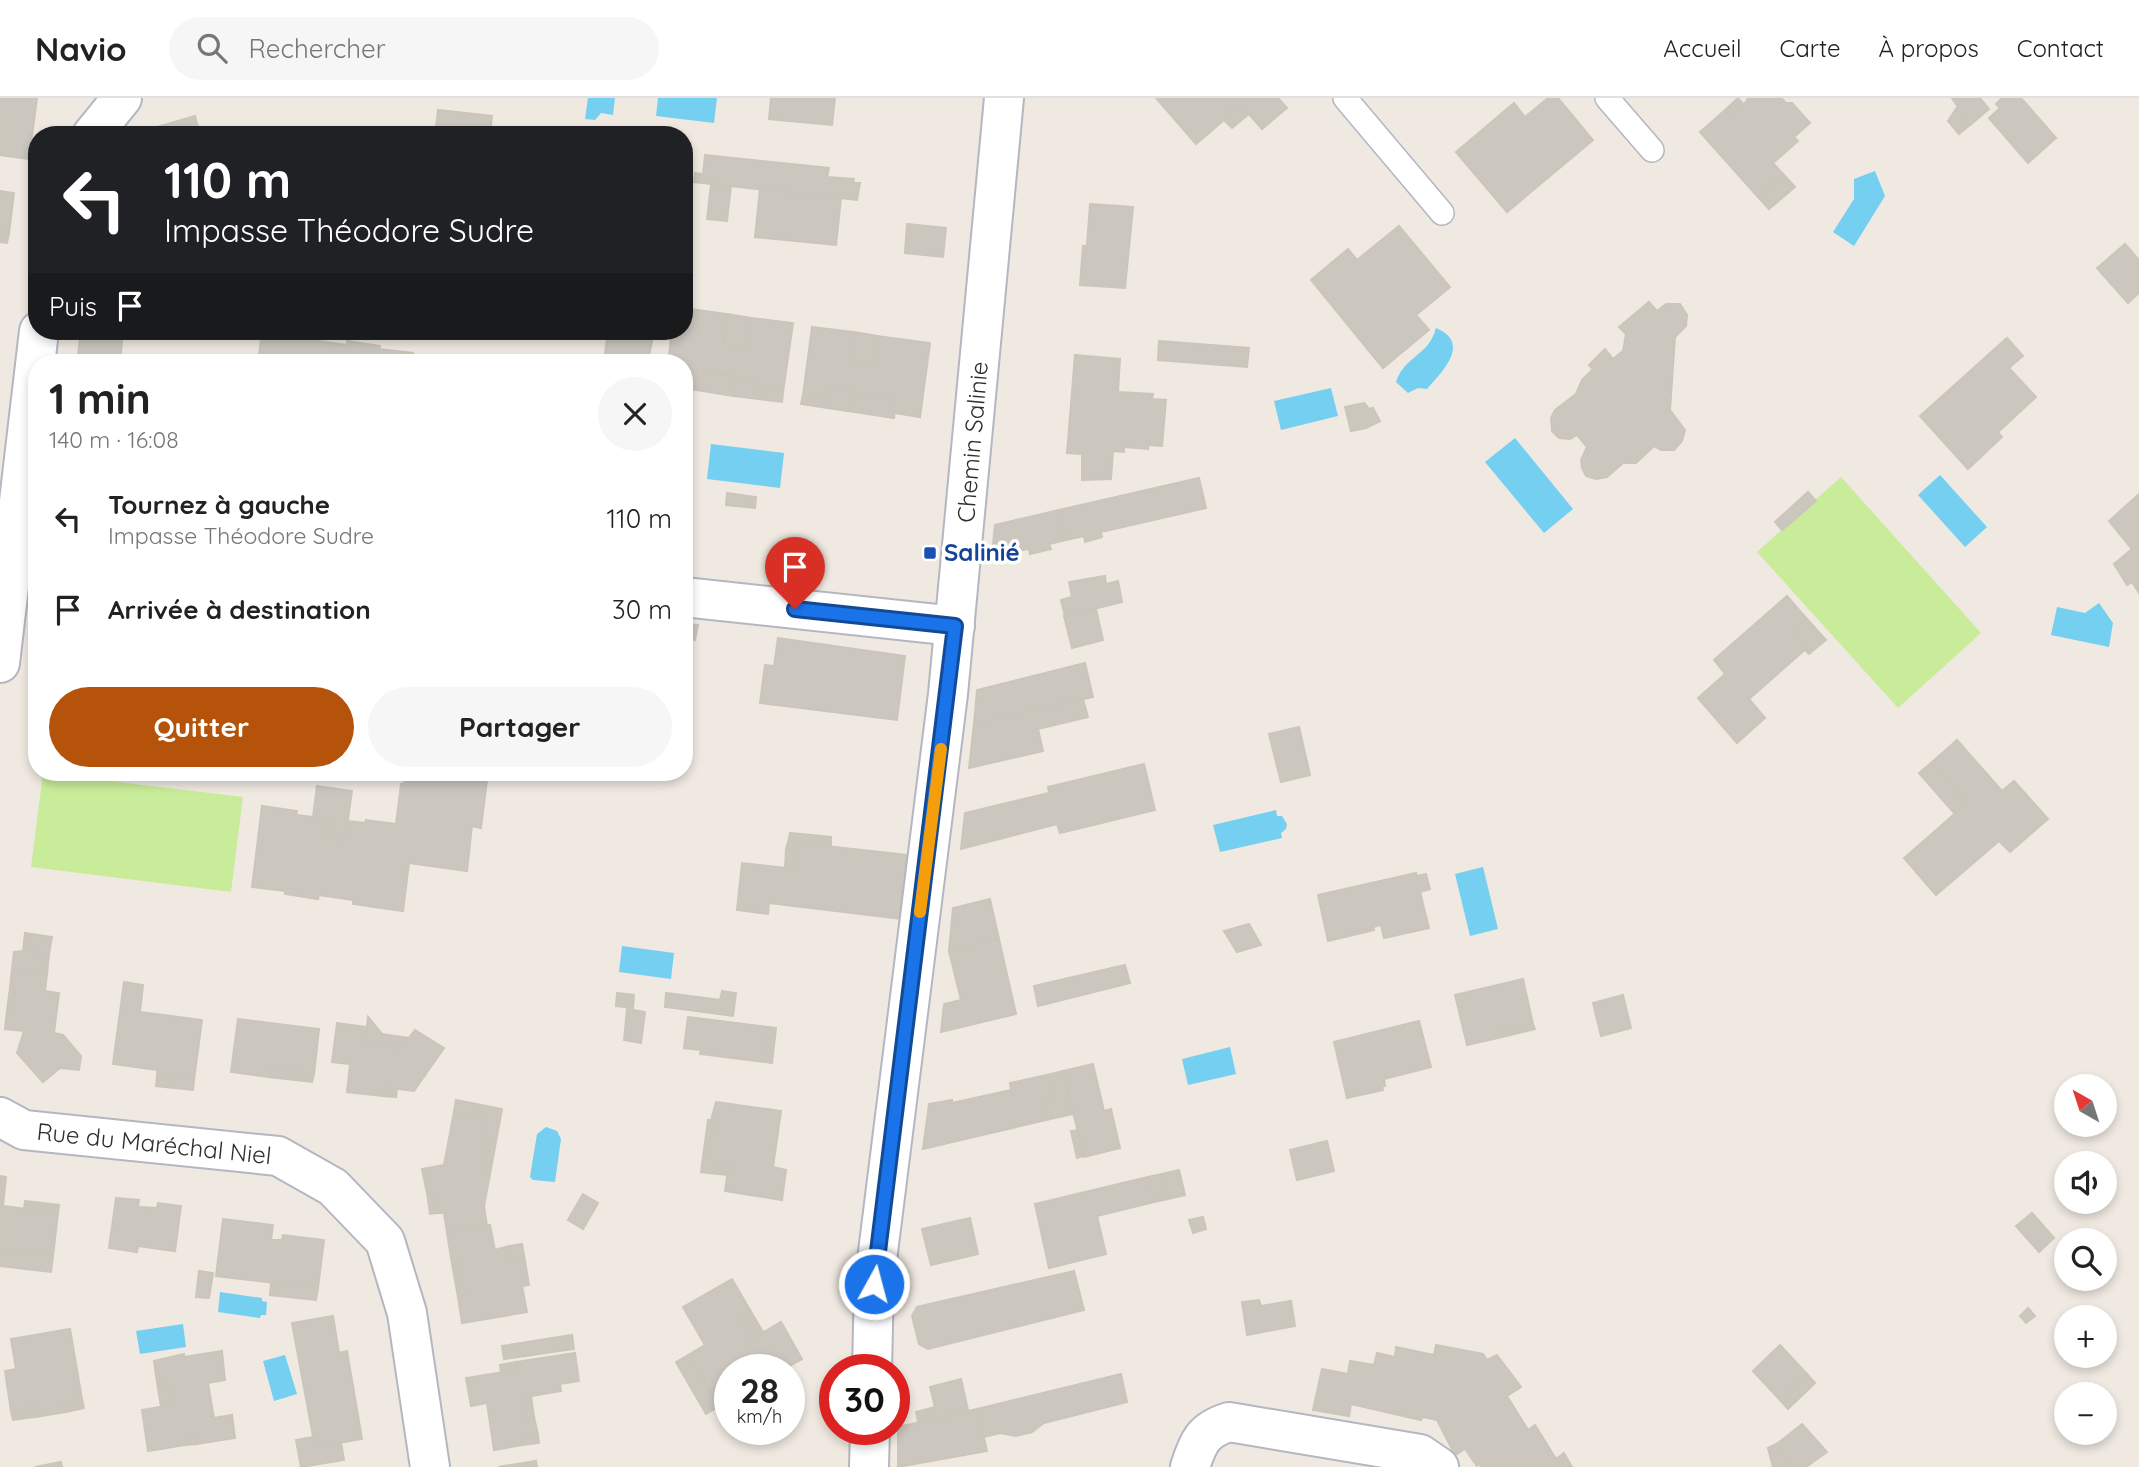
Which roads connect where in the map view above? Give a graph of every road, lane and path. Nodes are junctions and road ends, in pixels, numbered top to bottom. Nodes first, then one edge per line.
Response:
1 (122, 98) edge
2 (1004, 98) edge
3 (1345, 98) edge
4 (1607, 98) edge
5 (99, 126) edge
6 (1652, 150) dead end
7 (1442, 213) dead end
8 (28, 425) edge
9 (693, 598) edge
10 (955, 626) junction
11 (0, 663) edge
12 (0, 1118) edge
13 (872, 1354) edge
14 (870, 1445) edge
15 (430, 1467) edge
16 (869, 1467) edge
17 (1190, 1467) edge
18 (1439, 1467) edge

1 - 5 street
2 - 10 street, Chemin Salinie
3 - 7 lane
4 - 6 lane
8 - 11 street
9 - 10 street
10 - 13 street, Chemin Salinie
12 - 15 street, Rue du Maréchal Niel
14 - 16 street
17 - 18 street

